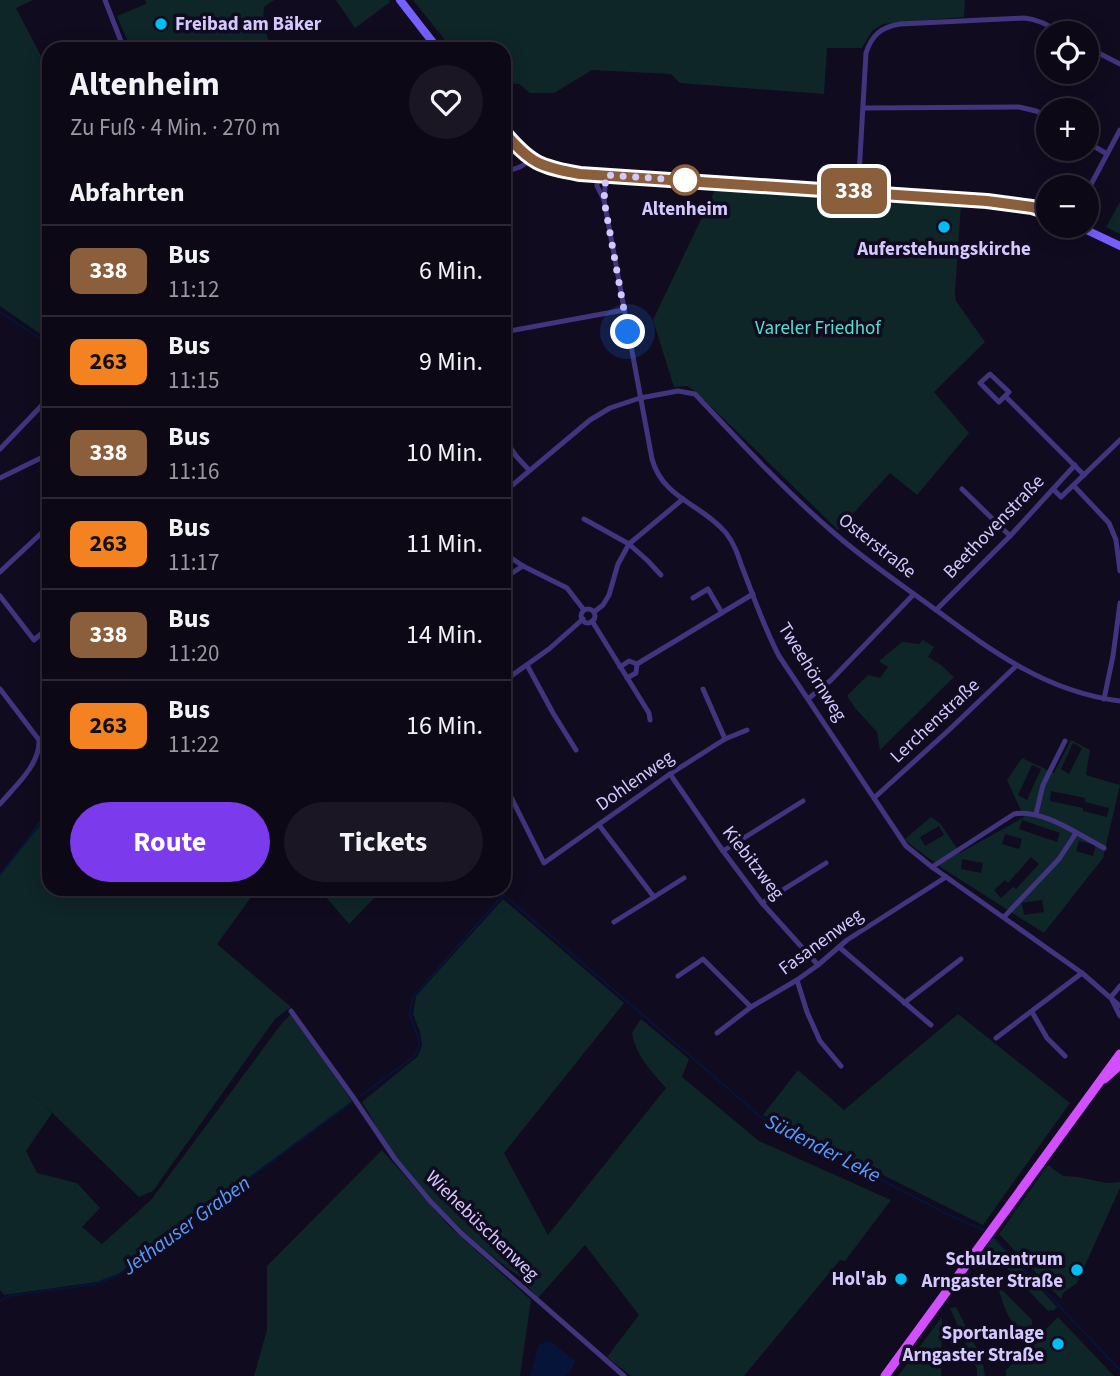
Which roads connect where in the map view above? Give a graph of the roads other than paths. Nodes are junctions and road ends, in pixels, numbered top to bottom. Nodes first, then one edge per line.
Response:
1 (105, 0) edge
2 (400, 0) edge
3 (1038, 21) edge
4 (121, 42) edge
5 (433, 42) edge
6 (1099, 53) edge
7 (1120, 64) edge
8 (863, 108) junction
9 (1036, 111) edge
10 (1120, 130) edge
11 (511, 140) edge
12 (1099, 149) edge
13 (1107, 154) junction
14 (531, 159) junction
15 (511, 170) edge
16 (602, 175) junction
17 (1096, 175) edge
18 (858, 192) junction
19 (1036, 208) edge
20 (1099, 236) edge
21 (1120, 246) edge
22 (624, 310) junction
23 (511, 331) edge
24 (1005, 397) junction
25 (640, 398) junction
26 (42, 405) edge
27 (1120, 440) edge
28 (511, 448) edge
29 (0, 449) edge
30 (42, 457) edge
31 (1075, 465) junction
32 (529, 470) junction
33 (1084, 475) junction
34 (1, 476) edge
35 (511, 486) edge
36 (1074, 486) junction
37 (0, 487) edge
38 (962, 489) dead end
39 (1053, 489) junction
40 (683, 499) junction
41 (584, 519) dead end
42 (42, 533) edge
43 (1010, 536) junction
44 (629, 544) junction
45 (511, 558) edge
46 (523, 566) junction
47 (1120, 571) edge
48 (0, 572) edge
49 (511, 574) edge
50 (661, 575) dead end
51 (753, 594) junction
52 (914, 594) junction
53 (0, 596) edge
54 (692, 598) dead end
55 (1120, 603) edge
56 (584, 610) junction
57 (936, 610) junction
58 (594, 612) junction
59 (722, 613) junction
60 (583, 620) junction
61 (592, 621) junction
62 (42, 633) edge
63 (637, 664) junction
64 (527, 665) junction
65 (1016, 666) junction
66 (620, 667) junction
67 (511, 676) edge
68 (627, 678) junction
69 (0, 688) edge
70 (703, 689) dead end
71 (808, 699) junction
72 (1104, 699) junction
73 (1120, 701) edge
74 (650, 720) dead end
75 (747, 730) dead end
76 (42, 738) edge
77 (725, 739) junction
78 (39, 740) junction
79 (1065, 741) dead end
80 (576, 750) dead end
81 (670, 774) junction
82 (511, 797) edge
83 (874, 798) junction
84 (803, 801) dead end
85 (0, 804) edge
86 (1036, 814) junction
87 (599, 825) junction
88 (1076, 833) junction
89 (1104, 848) dead end
90 (723, 851) junction
91 (826, 863) dead end
92 (932, 867) junction
93 (946, 877) junction
94 (684, 878) dead end
95 (654, 897) junction
96 (762, 902) junction
97 (1004, 917) junction
98 (614, 922) dead end
99 (839, 947) junction
100 (961, 959) dead end
101 (818, 965) junction
102 (1082, 974) junction
103 (678, 976) dead end
104 (797, 980) junction
105 (1120, 986) edge
106 (1111, 997) junction
107 (904, 1003) junction
108 (1120, 1006) edge
109 (751, 1007) junction
110 (291, 1011) dead end
111 (1032, 1012) junction
112 (1120, 1016) edge
113 (931, 1024) dead end
114 (717, 1033) dead end
115 (996, 1038) dead end
116 (1120, 1054) edge
117 (1065, 1056) dead end
118 (1120, 1065) edge
119 (841, 1066) dead end
120 (1100, 1083) junction
121 (624, 1376) edge
122 (885, 1376) edge

1 - 4 street
2 - 5 main road
3 - 8 street
6 - 7 street
8 - 9 street
8 - 18 street
10 - 13 street
11 - 14 main road
12 - 13 street
13 - 17 street
14 - 15 street
14 - 16 main road
16 - 18 main road
16 - 22 street, Tweehörnweg
18 - 19 main road
20 - 21 main road
22 - 23 street
22 - 25 street, Tweehörnweg
24 - 24 street
24 - 31 street
25 - 32 street, Osterstraße
25 - 40 street, Tweehörnweg
25 - 52 street, Osterstraße
26 - 29 street
27 - 33 street
28 - 32 street
30 - 34 street
31 - 33 street
31 - 39 street, Beethovenstraße
32 - 35 street, Osterstraße
33 - 36 street
34 - 37 street
36 - 39 street
36 - 47 street
38 - 43 street
39 - 43 street, Beethovenstraße
40 - 44 street
40 - 51 street, Tweehörnweg
41 - 44 street
42 - 48 street
43 - 57 street, Beethovenstraße
44 - 50 street
44 - 58 street
45 - 46 street
46 - 49 street
46 - 56 street
51 - 59 street
51 - 71 street, Tweehörnweg
52 - 57 street, Osterstraße
52 - 71 street
53 - 62 street
54 - 59 street
55 - 72 street
56 - 58 street
56 - 60 street
57 - 65 street, Osterstraße
58 - 61 street
59 - 63 street
60 - 61 street
60 - 64 street
61 - 66 street
63 - 66 street
63 - 68 street
64 - 67 street
64 - 80 street
65 - 72 street, Osterstraße
65 - 83 street, Lerchenstraße
66 - 68 street
68 - 74 street
69 - 78 street
70 - 77 street
71 - 83 street, Tweehörnweg
72 - 73 street, Osterstraße
75 - 77 street, Dohlenweg
76 - 78 street
77 - 81 street, Dohlenweg
78 - 85 street
79 - 86 street
81 - 87 street, Dohlenweg
81 - 90 street, Kiebitzweg
82 - 87 street, Dohlenweg
83 - 92 street, Tweehörnweg
84 - 90 street
86 - 88 street
86 - 92 street
87 - 95 street
88 - 89 street
88 - 97 street
90 - 96 street, Kiebitzweg
91 - 96 street
92 - 93 street, Tweehörnweg
93 - 97 street, Tweehörnweg
93 - 99 street, Fasanenweg
94 - 95 street
95 - 98 street
96 - 101 street, Kiebitzweg
97 - 102 street, Tweehörnweg
99 - 101 street, Fasanenweg
99 - 107 street
100 - 107 street
101 - 104 street, Fasanenweg
102 - 106 street, Tweehörnweg
102 - 111 street
103 - 109 street
104 - 109 street, Fasanenweg
104 - 119 street
105 - 106 street
106 - 108 street, Tweehörnweg
106 - 112 street, Tweehörnweg
107 - 113 street
109 - 114 street, Fasanenweg
110 - 121 street, Wiehebüschenweg
111 - 115 street
111 - 117 street
116 - 120 main road
118 - 120 main road
120 - 122 main road

